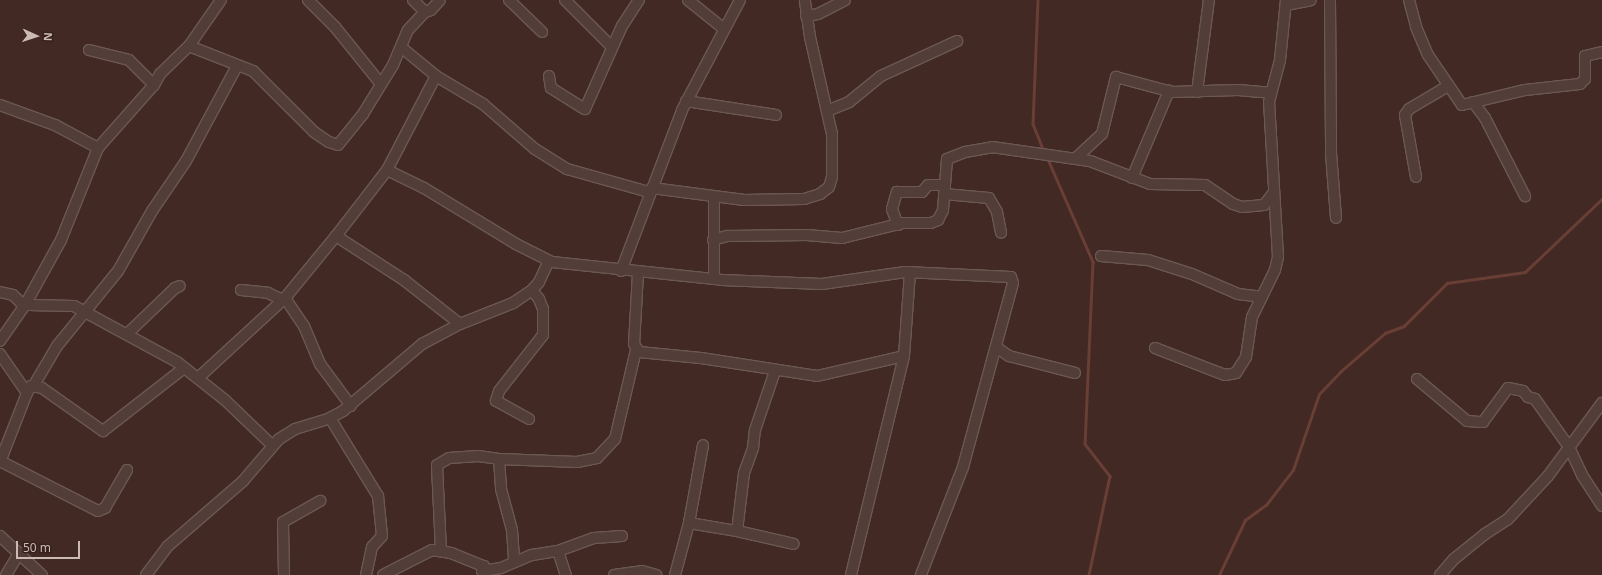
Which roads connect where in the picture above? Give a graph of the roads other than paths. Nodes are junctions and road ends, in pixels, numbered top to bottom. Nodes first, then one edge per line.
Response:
1 (221, 0) edge
2 (308, 0) edge
3 (413, 0) edge
4 (440, 0) edge
5 (509, 0) edge
6 (565, 0) edge
7 (639, 0) edge
8 (688, 0) edge
9 (740, 0) edge
10 (805, 0) edge
11 (846, 0) edge
12 (1210, 0) edge
13 (1311, 0) edge
14 (1330, 0) edge
15 (1406, 1) edge
16 (1286, 2) edge
17 (425, 12) junction
18 (806, 16) junction
19 (724, 28) junction
20 (542, 32) dead end
21 (957, 41) dead end
22 (189, 46) junction
23 (401, 47) junction
24 (612, 47) junction
25 (89, 50) dead end
26 (1602, 52) edge
27 (237, 66) junction
28 (436, 76) junction
29 (549, 76) dead end
30 (381, 84) junction
31 (154, 85) junction
32 (1448, 86) junction
33 (1169, 91) junction
34 (1197, 92) junction
35 (1270, 93) junction
36 (686, 101) junction
37 (1473, 102) junction
38 (0, 105) edge
39 (827, 110) junction
40 (776, 116) dead end
41 (98, 148) junction
42 (1076, 158) junction
43 (387, 170) junction
44 (1416, 177) dead end
45 (1132, 178) junction
46 (944, 189) junction
47 (651, 190) junction
48 (1274, 192) junction
49 (1525, 196) dead end
50 (714, 198) junction
51 (1336, 218) dead end
52 (898, 225) junction
53 (1001, 233) dead end
54 (336, 236) junction
55 (713, 240) junction
56 (1101, 256) dead end
57 (549, 261) junction
58 (621, 271) junction
59 (910, 272) junction
60 (638, 273) junction
61 (714, 279) junction
62 (180, 286) dead end
63 (241, 290) dead end
64 (532, 290) junction
65 (0, 292) edge
66 (1261, 297) junction
67 (284, 299) junction
68 (26, 305) junction
69 (87, 312) junction
70 (460, 324) junction
71 (127, 334) junction
72 (0, 341) edge
73 (996, 347) junction
74 (1155, 348) dead end
75 (636, 350) junction
76 (0, 354) edge
77 (904, 356) junction
78 (184, 368) junction
79 (775, 371) junction
80 (1075, 373) dead end
81 (198, 378) junction
82 (1417, 379) dead end
83 (31, 389) junction
84 (1602, 403) edge
85 (351, 406) junction
86 (330, 418) junction
87 (529, 419) dead end
88 (272, 445) junction
89 (703, 445) dead end
90 (1569, 447) junction
91 (499, 459) junction
92 (0, 462) edge
93 (127, 470) dead end
94 (320, 501) dead end
95 (1602, 506) edge
96 (689, 523) junction
97 (737, 532) junction
98 (0, 536) edge
99 (622, 536) dead end
100 (794, 544) dead end
101 (441, 551) junction
102 (558, 551) junction
103 (19, 553) junction
104 (514, 562) junction
105 (483, 573) edge
106 (6, 575) edge
107 (42, 575) edge
108 (146, 575) edge
109 (284, 575) edge
110 (366, 575) edge
111 (383, 575) edge
112 (566, 575) edge
113 (614, 575) edge
114 (656, 575) edge
115 (675, 575) edge
116 (850, 575) edge
117 (921, 575) edge
118 (1440, 575) edge

1 - 22 street
2 - 30 street
3 - 17 street
4 - 17 street
5 - 20 street
6 - 24 street
7 - 24 street
8 - 19 street
9 - 19 street
10 - 18 street
11 - 18 street
12 - 34 street
13 - 16 street
14 - 51 street
15 - 32 street
16 - 35 street
17 - 23 street
18 - 39 street
19 - 36 street
21 - 39 street
22 - 27 street
22 - 31 street
23 - 28 street
23 - 30 street
24 - 29 street
25 - 31 street
26 - 37 street
27 - 30 street
27 - 69 street
28 - 43 street
28 - 47 street
31 - 41 street
32 - 37 street
32 - 44 street
33 - 34 street
33 - 42 street
33 - 45 street
34 - 35 street
35 - 48 street
36 - 40 street
36 - 47 street
37 - 49 street
38 - 41 street
39 - 50 street
41 - 68 street
42 - 45 street
42 - 46 street
43 - 54 street
43 - 57 street
45 - 48 street
46 - 52 street
46 - 52 street
46 - 53 street
47 - 50 street
47 - 58 street
48 - 66 street
50 - 55 street
52 - 55 street
54 - 67 street
54 - 70 street
55 - 61 street
56 - 66 street
57 - 58 street
57 - 64 street
58 - 60 street
59 - 61 street
59 - 73 street
59 - 77 street
60 - 61 street
60 - 75 street
62 - 71 street
63 - 67 street
64 - 70 street
64 - 87 street
65 - 68 street
66 - 74 street
67 - 81 street
67 - 85 street
68 - 69 street
68 - 72 street
69 - 71 street
69 - 83 street
70 - 85 street
71 - 78 street
73 - 80 street
73 - 117 street
75 - 79 street
75 - 91 street
76 - 83 street
77 - 79 street
77 - 116 street
78 - 81 street
78 - 83 street
79 - 97 street
81 - 88 street
82 - 90 street
83 - 92 street
84 - 90 street
85 - 86 street
86 - 88 street
86 - 110 street
88 - 108 street
89 - 96 street
90 - 95 street
90 - 118 street
91 - 101 street
91 - 104 street
92 - 93 street
94 - 109 street
96 - 97 street
96 - 115 street
97 - 100 street
98 - 103 street
99 - 102 street
101 - 105 street
101 - 111 street
102 - 104 street
102 - 112 street
103 - 106 street
103 - 107 street
104 - 105 street
113 - 114 street

